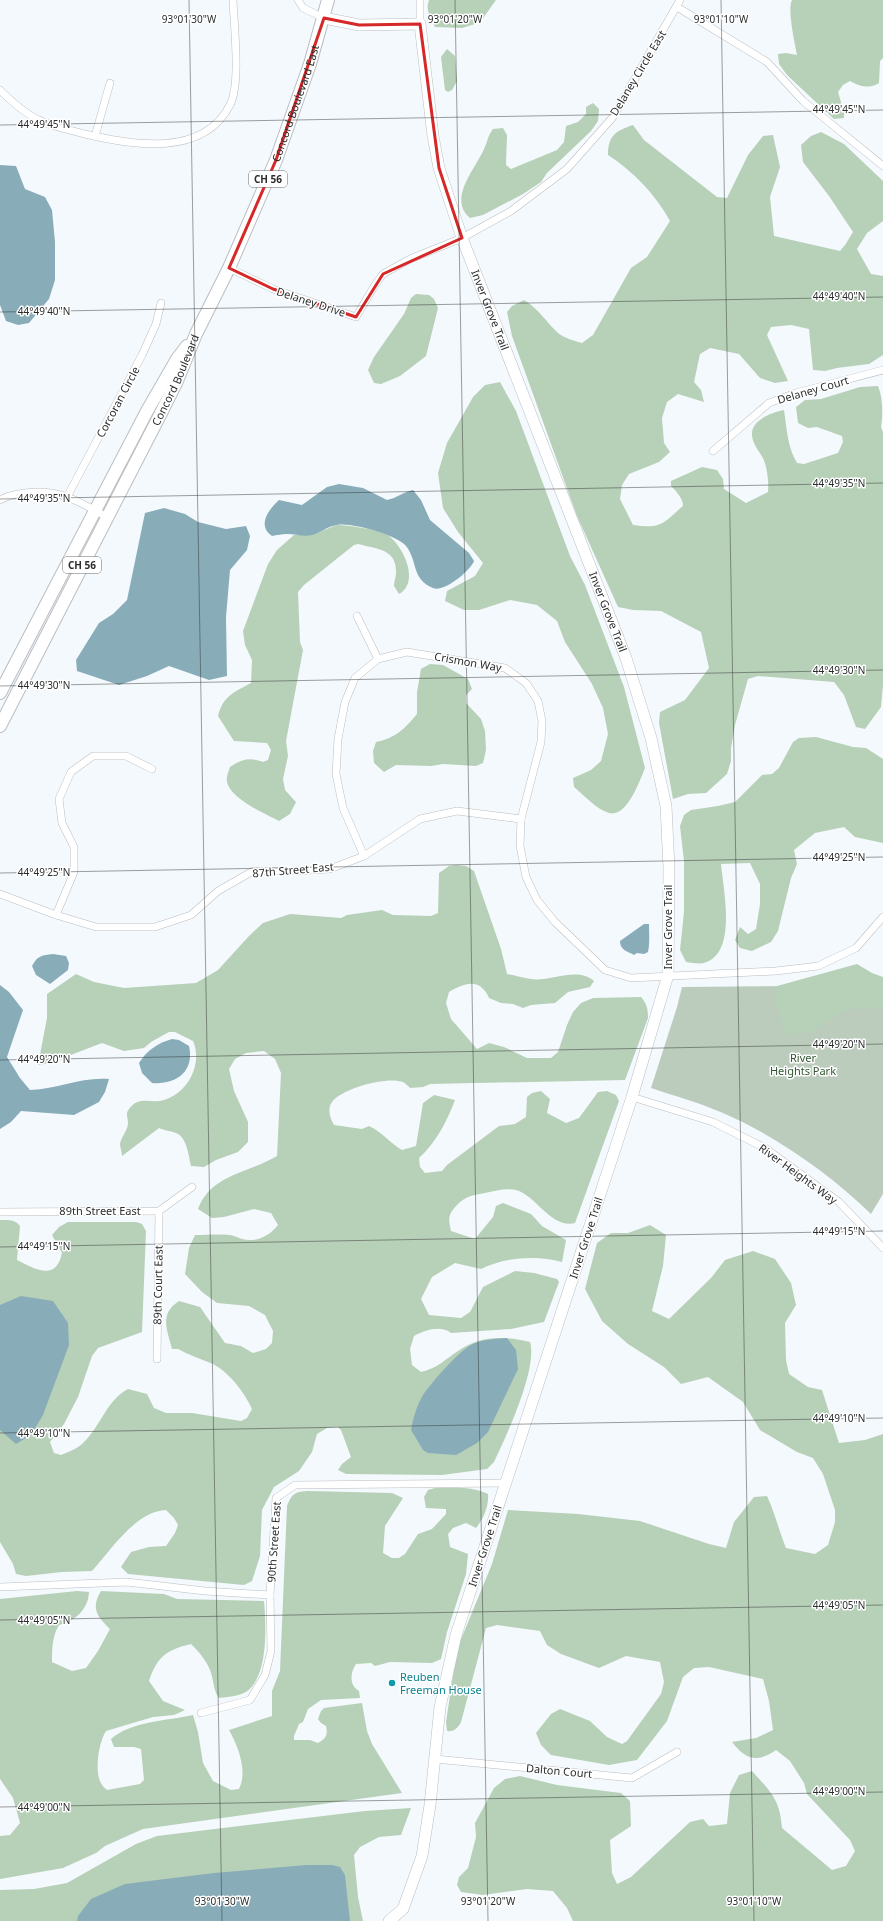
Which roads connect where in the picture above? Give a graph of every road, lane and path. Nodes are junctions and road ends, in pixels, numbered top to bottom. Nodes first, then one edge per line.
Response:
1 (233, 0) edge
2 (298, 0) edge
3 (328, 0) edge
4 (420, 0) edge
5 (678, 3) edge
6 (324, 18) junction
7 (420, 24) junction
8 (110, 83) dead end
9 (0, 90) edge
10 (95, 136) junction
11 (883, 166) edge
12 (462, 238) junction
13 (229, 268) junction
14 (161, 303) dead end
15 (196, 334) junction
16 (883, 370) edge
17 (713, 451) dead end
18 (67, 497) junction
19 (0, 500) edge
20 (96, 511) junction
21 (107, 517) junction
22 (357, 616) dead end
23 (378, 659) junction
24 (0, 693) edge
25 (0, 726) edge
26 (152, 769) dead end
27 (521, 818) junction
28 (364, 856) junction
29 (0, 894) edge
30 (56, 915) junction
31 (883, 917) edge
32 (668, 975) junction
33 (632, 1096) junction
34 (192, 1187) dead end
35 (159, 1211) junction
36 (0, 1212) edge
37 (883, 1248) edge
38 (157, 1359) dead end
39 (505, 1483) junction
40 (0, 1587) edge
41 (270, 1595) junction
42 (201, 1713) dead end
43 (677, 1752) dead end
44 (435, 1759) junction
45 (389, 1921) edge

1 - 10 street
2 - 6 street
3 - 6 main road, Concord Boulevard East / CH 56
4 - 7 street, Inver Grove Trail
5 - 11 street, Delaney Circle East
5 - 12 street, Delaney Circle East
6 - 7 street
6 - 13 main road, Concord Boulevard East / CH 56
7 - 12 street, Inver Grove Trail
8 - 10 street
9 - 10 street
12 - 13 street, Delaney Drive
12 - 32 street, Inver Grove Trail
13 - 15 main road, Concord Boulevard East / CH 56
14 - 18 street, Corcoran Circle
15 - 20 main road, Concord Boulevard / CH 56
15 - 21 main road, Concord Boulevard / CH 56
16 - 17 street, Delaney Court
18 - 19 street
18 - 20 street
20 - 21 street
20 - 24 main road, Concord Boulevard / CH 56
21 - 25 main road, Concord Boulevard / CH 56
22 - 23 street
23 - 27 street, Crismon Way
23 - 28 street, Crismon Way
26 - 30 street
27 - 28 street, 87th Street East
27 - 32 street, Crismon Way
28 - 30 street, 87th Street East
29 - 30 street, 87th Street East
31 - 32 street
32 - 33 street, Inver Grove Trail
33 - 37 street, River Heights Way
33 - 39 street, Inver Grove Trail
34 - 35 street
35 - 36 street, 89th Street East
35 - 38 street, 89th Court East
39 - 41 street, 90th Street East
39 - 44 street, Inver Grove Trail
40 - 41 street, 90th Street East
41 - 42 street
43 - 44 street, Dalton Court
44 - 45 street, Inver Grove Trail

